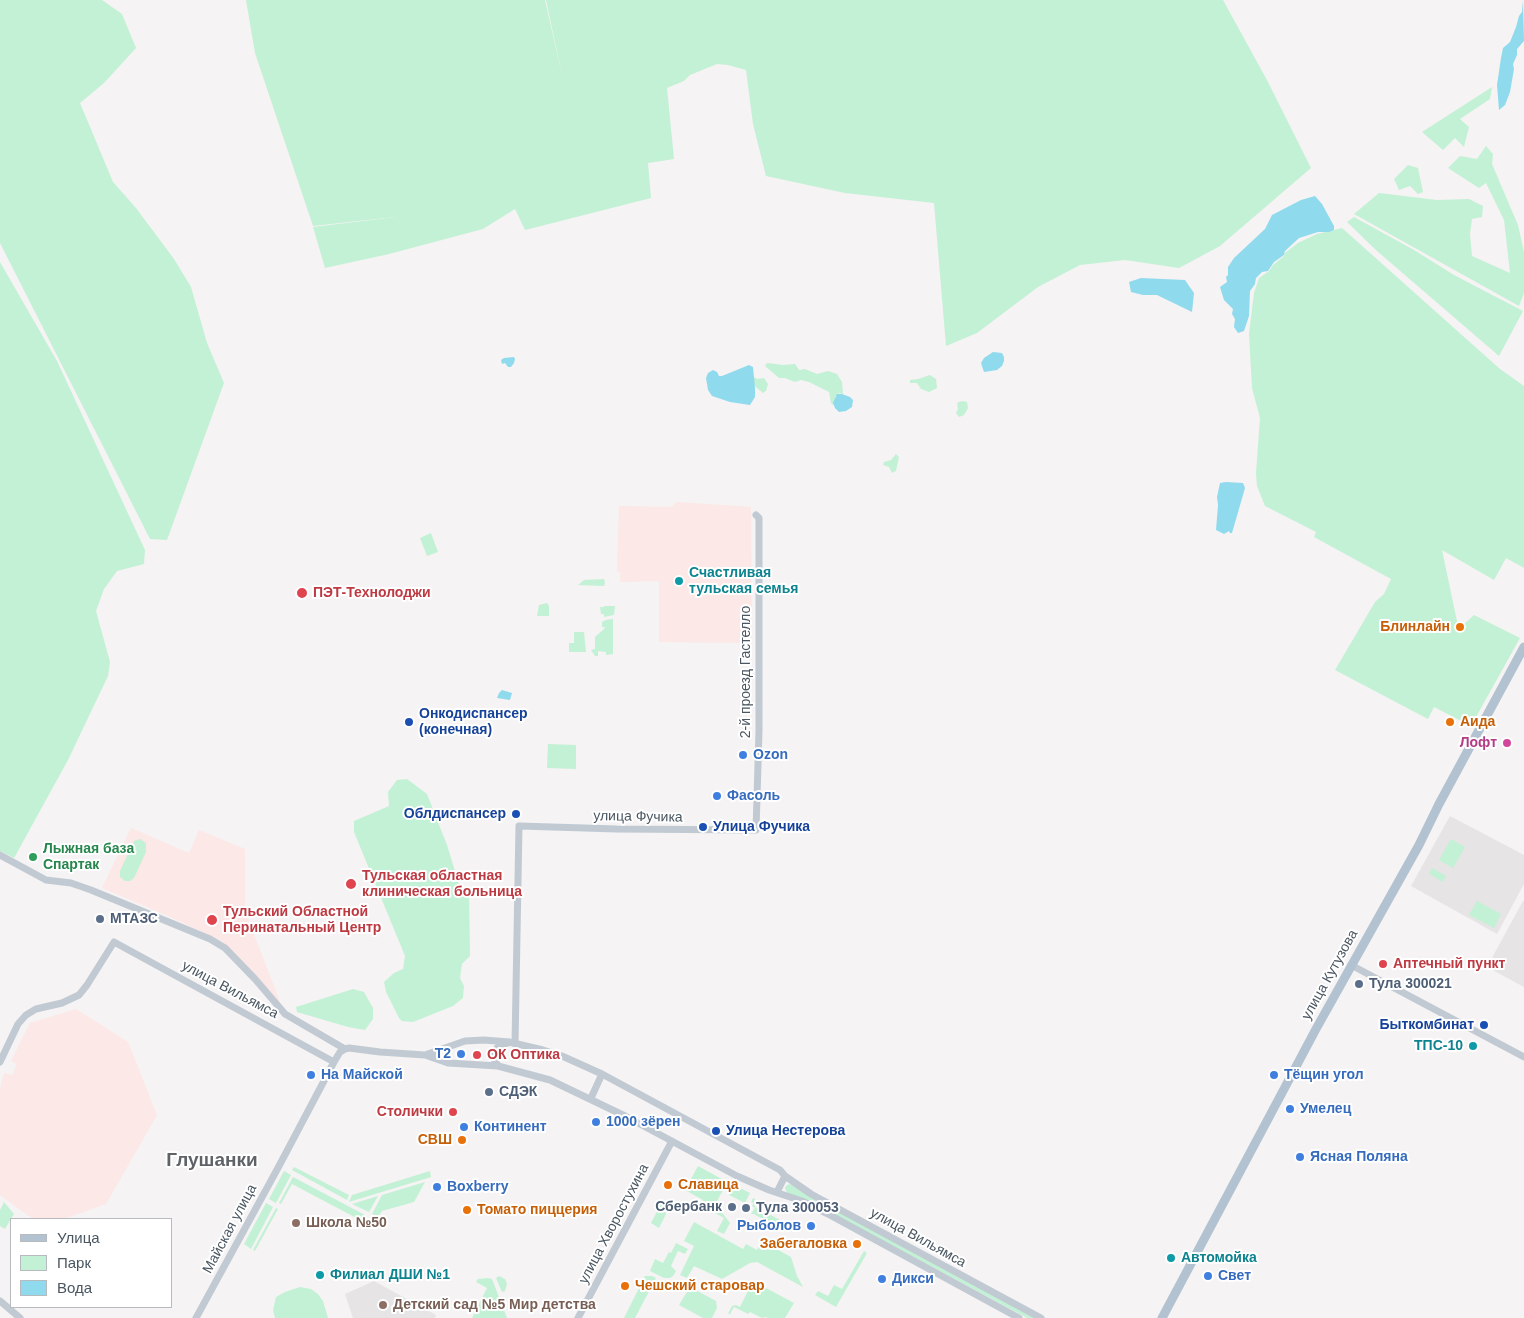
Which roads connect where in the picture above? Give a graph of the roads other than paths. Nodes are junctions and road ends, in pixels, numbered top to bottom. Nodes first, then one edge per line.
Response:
1 (756, 515) dead end
2 (1524, 647) edge
3 (756, 830) joint
4 (0, 855) edge
5 (1351, 965) junction
6 (512, 1043) junction
7 (445, 1047) junction
8 (345, 1049) junction
9 (424, 1055) junction
10 (1524, 1057) edge
11 (440, 1059) junction
12 (0, 1062) edge
13 (334, 1062) junction
14 (498, 1066) junction
15 (602, 1074) junction
16 (591, 1098) junction
17 (672, 1141) junction
18 (786, 1176) junction
19 (777, 1192) junction
20 (0, 1300) edge
21 (20, 1318) edge
22 (196, 1318) edge
23 (578, 1318) edge
24 (1019, 1318) edge
25 (1041, 1318) edge
26 (1162, 1318) edge

1 - 3 street, 2-й проезд Гастелло
2 - 5 main road, улица Кутузова
3 - 6 street, улица Фучика
4 - 8 street
5 - 10 street
5 - 26 main road, улица Кутузова
6 - 7 street, улица Вильямса
6 - 14 street
6 - 15 street, улица Вильямса
7 - 9 street, улица Вильямса
7 - 11 street
8 - 9 street, улица Вильямса
8 - 13 street, Майская улица
9 - 11 street, улица Вильямса
11 - 14 street, улица Вильямса
12 - 13 street, улица Вильямса
13 - 22 street, Майская улица
14 - 16 street, улица Вильямса
15 - 16 street
15 - 18 street, улица Вильямса
16 - 17 street, улица Вильямса
17 - 19 street, улица Вильямса
17 - 23 street, улица Хворостухина
18 - 19 street
18 - 25 street, улица Вильямса
19 - 24 street, улица Вильямса
20 - 21 street

